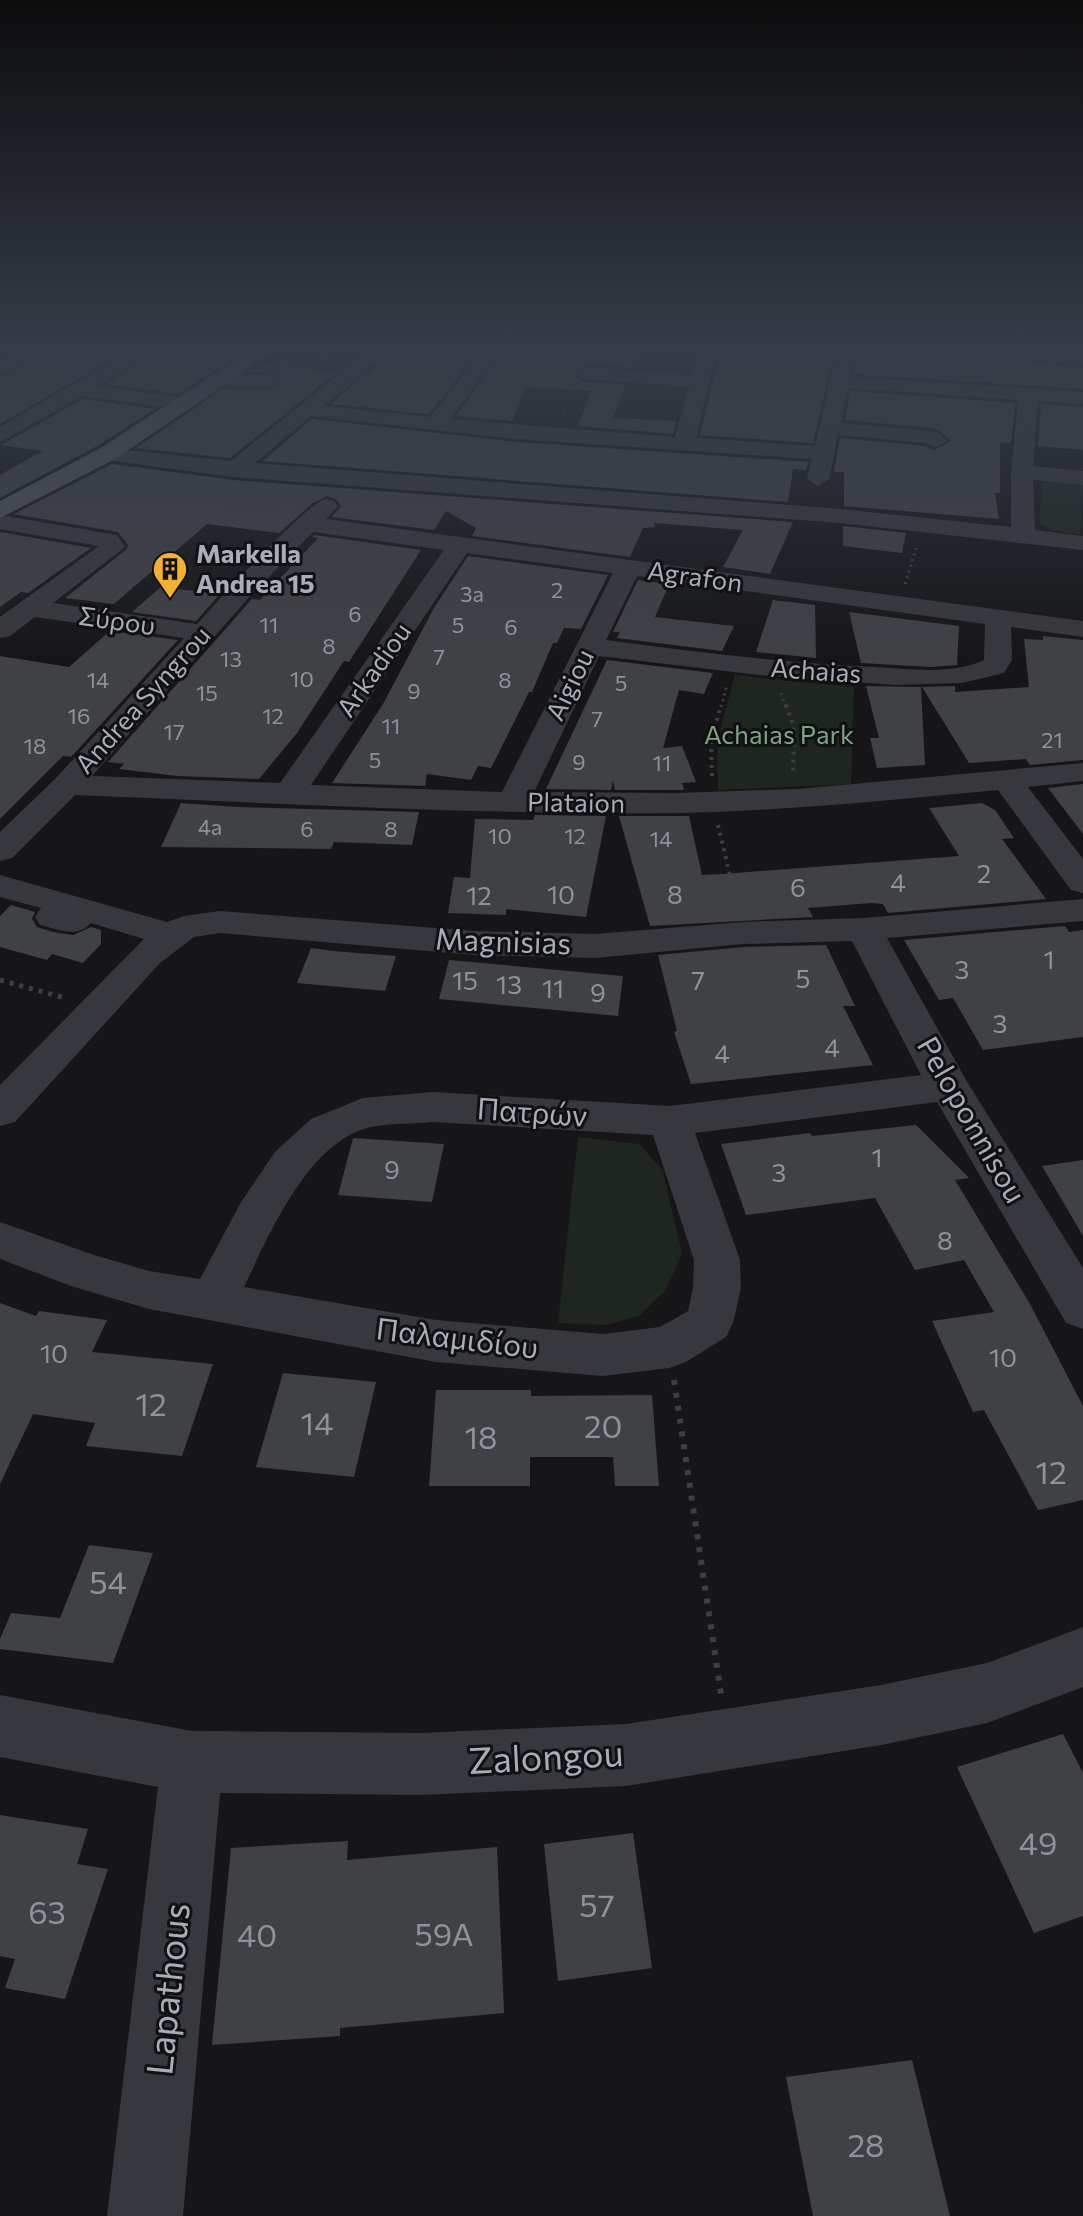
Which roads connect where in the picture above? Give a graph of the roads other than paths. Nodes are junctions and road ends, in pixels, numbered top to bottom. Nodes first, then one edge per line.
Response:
1 (111, 451) edge
2 (256, 451) edge
3 (798, 451) edge
4 (1024, 451) edge
5 (823, 453) joint
6 (107, 454) junction
7 (233, 470) junction
8 (1022, 472) junction
9 (1083, 478) edge
10 (353, 481) junction
11 (559, 494) junction
12 (0, 511) edge
13 (812, 511) junction
14 (310, 520) junction
15 (0, 522) edge
16 (1023, 535) junction
17 (1083, 543) edge
18 (459, 546) junction
19 (524, 553) junction
20 (628, 568) junction
21 (31, 608) junction
22 (998, 618) junction
23 (1083, 629) edge
24 (0, 630) edge
25 (203, 633) junction
26 (588, 646) junction
27 (1083, 772) edge
28 (1022, 777) junction
29 (67, 785) junction
30 (289, 793) junction
31 (513, 802) junction
32 (0, 851) edge
33 (1083, 883) edge
34 (0, 886) edge
35 (1083, 910) edge
36 (864, 929) junction
37 (156, 930) junction
38 (948, 1086) junction
39 (0, 1111) edge
40 (670, 1121) junction
41 (0, 1240) edge
42 (212, 1303) junction
43 (1083, 1309) edge
44 (1083, 1657) edge
45 (0, 1726) edge
46 (192, 1762) junction
47 (145, 2216) edge

1 - 6 main road
2 - 7 street
3 - 5 street
4 - 8 street
5 - 13 street
6 - 7 street
6 - 12 main road
7 - 10 street
8 - 9 street
8 - 16 street
10 - 11 street
10 - 14 street, Andrea Syngrou
11 - 13 street
11 - 19 street
13 - 16 street
14 - 18 street, Agrafon
14 - 25 street, Andrea Syngrou
15 - 21 street
16 - 17 street
18 - 19 street, Agrafon
18 - 30 street, Arkadiou
19 - 20 street, Agrafon
20 - 22 street, Agrafon
20 - 26 street, Aigiou
21 - 24 street
21 - 25 street, Σύρου
22 - 23 street, Agrafon
22 - 26 street, Achaias
25 - 29 street, Andrea Syngrou
26 - 31 street, Aigiou
27 - 28 street, Plataion
28 - 31 street, Plataion
28 - 33 street
29 - 30 street, Plataion
29 - 32 street, Andrea Syngrou
30 - 31 street, Plataion
34 - 37 street
35 - 36 street, Magnisias
36 - 37 street, Magnisias
36 - 38 street, Peloponnisou
37 - 39 street, Magnisias
38 - 40 street, Πατρών
38 - 43 street, Peloponnisou
40 - 42 street, Πατρών
40 - 42 street, Παλαμιδίου
41 - 42 street, Παλαμιδίου
44 - 46 street, Zalongou
45 - 46 street, Zalongou
46 - 47 street, Lapathous

